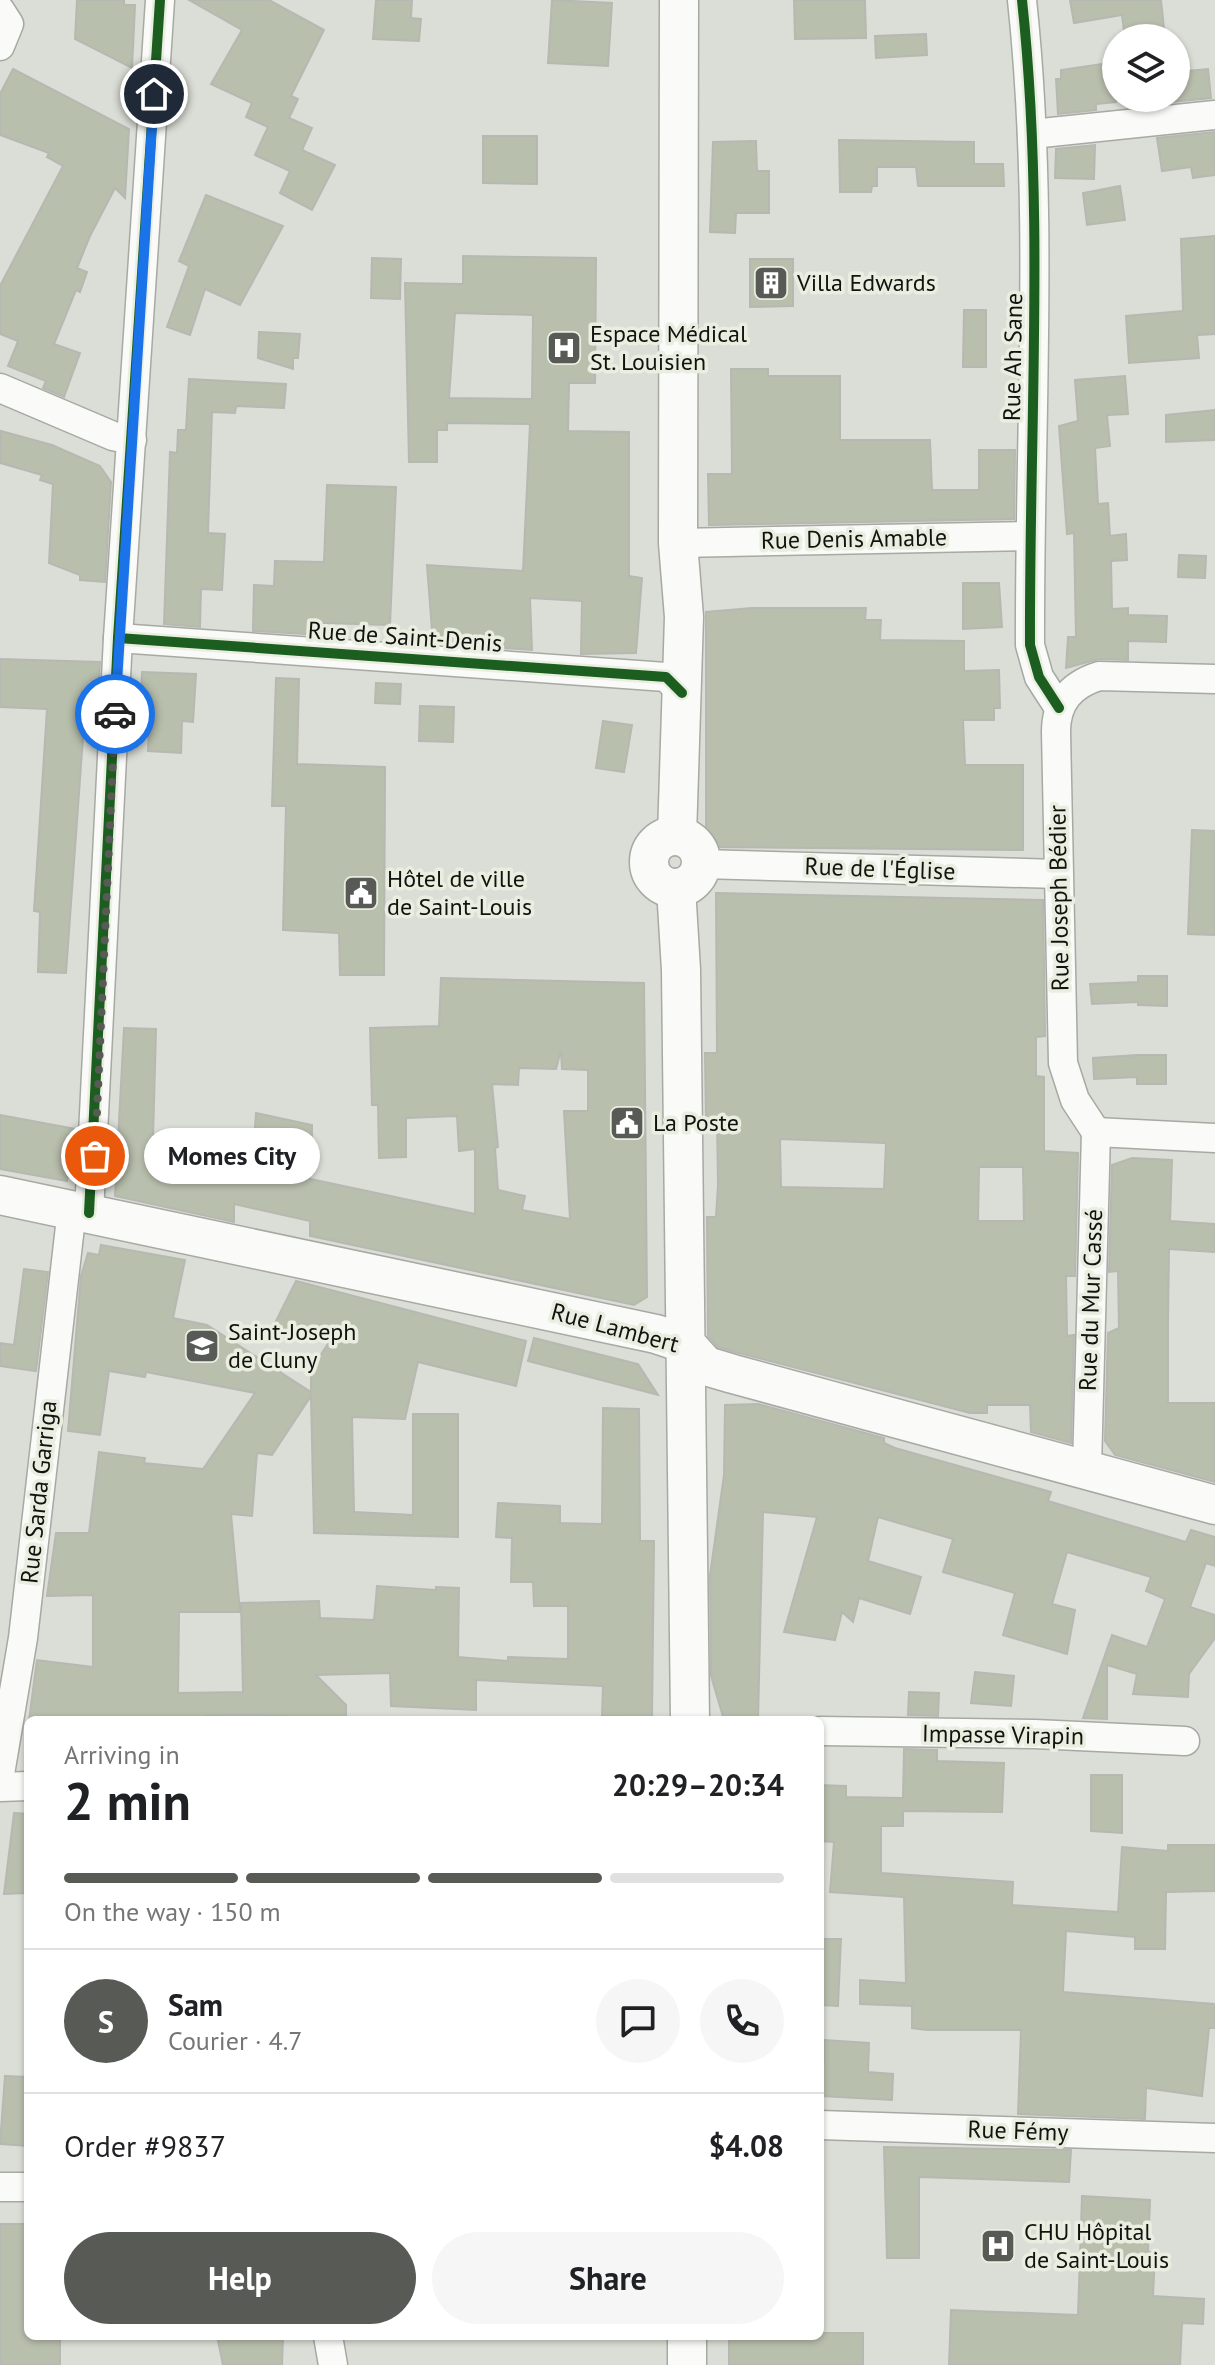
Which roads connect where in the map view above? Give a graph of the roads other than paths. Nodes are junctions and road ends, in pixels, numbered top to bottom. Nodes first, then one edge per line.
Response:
1 (160, 0) edge
2 (679, 0) edge
3 (1022, 0) edge
4 (0, 10) edge
5 (0, 46) edge
6 (1215, 115) edge
7 (1032, 134) junction
8 (0, 388) edge
9 (132, 440) junction
10 (1029, 536) junction
11 (678, 543) junction
12 (118, 638) junction
13 (1215, 679) edge
14 (674, 685) junction
15 (1059, 708) junction
16 (1058, 874) junction
17 (689, 876) junction
18 (1096, 1132) junction
19 (1215, 1138) edge
20 (0, 1195) edge
21 (80, 1211) junction
22 (686, 1344) junction
23 (1087, 1468) junction
24 (1215, 1505) edge
25 (690, 1716) edge
26 (824, 1731) edge
27 (1185, 1741) dead end
28 (0, 1774) edge
29 (24, 1786) edge
30 (0, 1787) edge
31 (824, 2125) edge
32 (1215, 2138) edge
33 (0, 2187) edge
34 (24, 2187) edge
35 (329, 2340) edge
36 (687, 2340) edge
37 (333, 2365) edge
38 (687, 2365) edge

1 - 9 street, Rue Sarda Garriga
2 - 11 main road
3 - 7 street, Rue Ah Sane
4 - 5 street
6 - 7 street
7 - 10 street, Rue Ah Sane
8 - 9 street
9 - 12 street, Rue Sarda Garriga
10 - 11 street, Rue Denis Amable
10 - 15 street, Rue Ah Sane
11 - 14 main road
12 - 14 street, Rue de Saint-Denis
12 - 21 street, Rue Sarda Garriga
13 - 15 street
14 - 17 main road
15 - 16 street, Rue Joseph Bédier
16 - 17 street, Rue de l'Église
16 - 18 street, Rue Joseph Bédier
17 - 22 main road
18 - 19 street
18 - 23 street, Rue du Mur Cassé
20 - 21 main road, Rue Lambert
21 - 22 main road, Rue Lambert
21 - 28 street, Rue Sarda Garriga
22 - 23 main road, Rue Lambert
22 - 25 main road
23 - 24 main road, Rue Lambert
26 - 27 street, Impasse Virapin
29 - 30 street
31 - 32 street, Rue Fémy
33 - 34 street
35 - 37 street
36 - 38 main road

